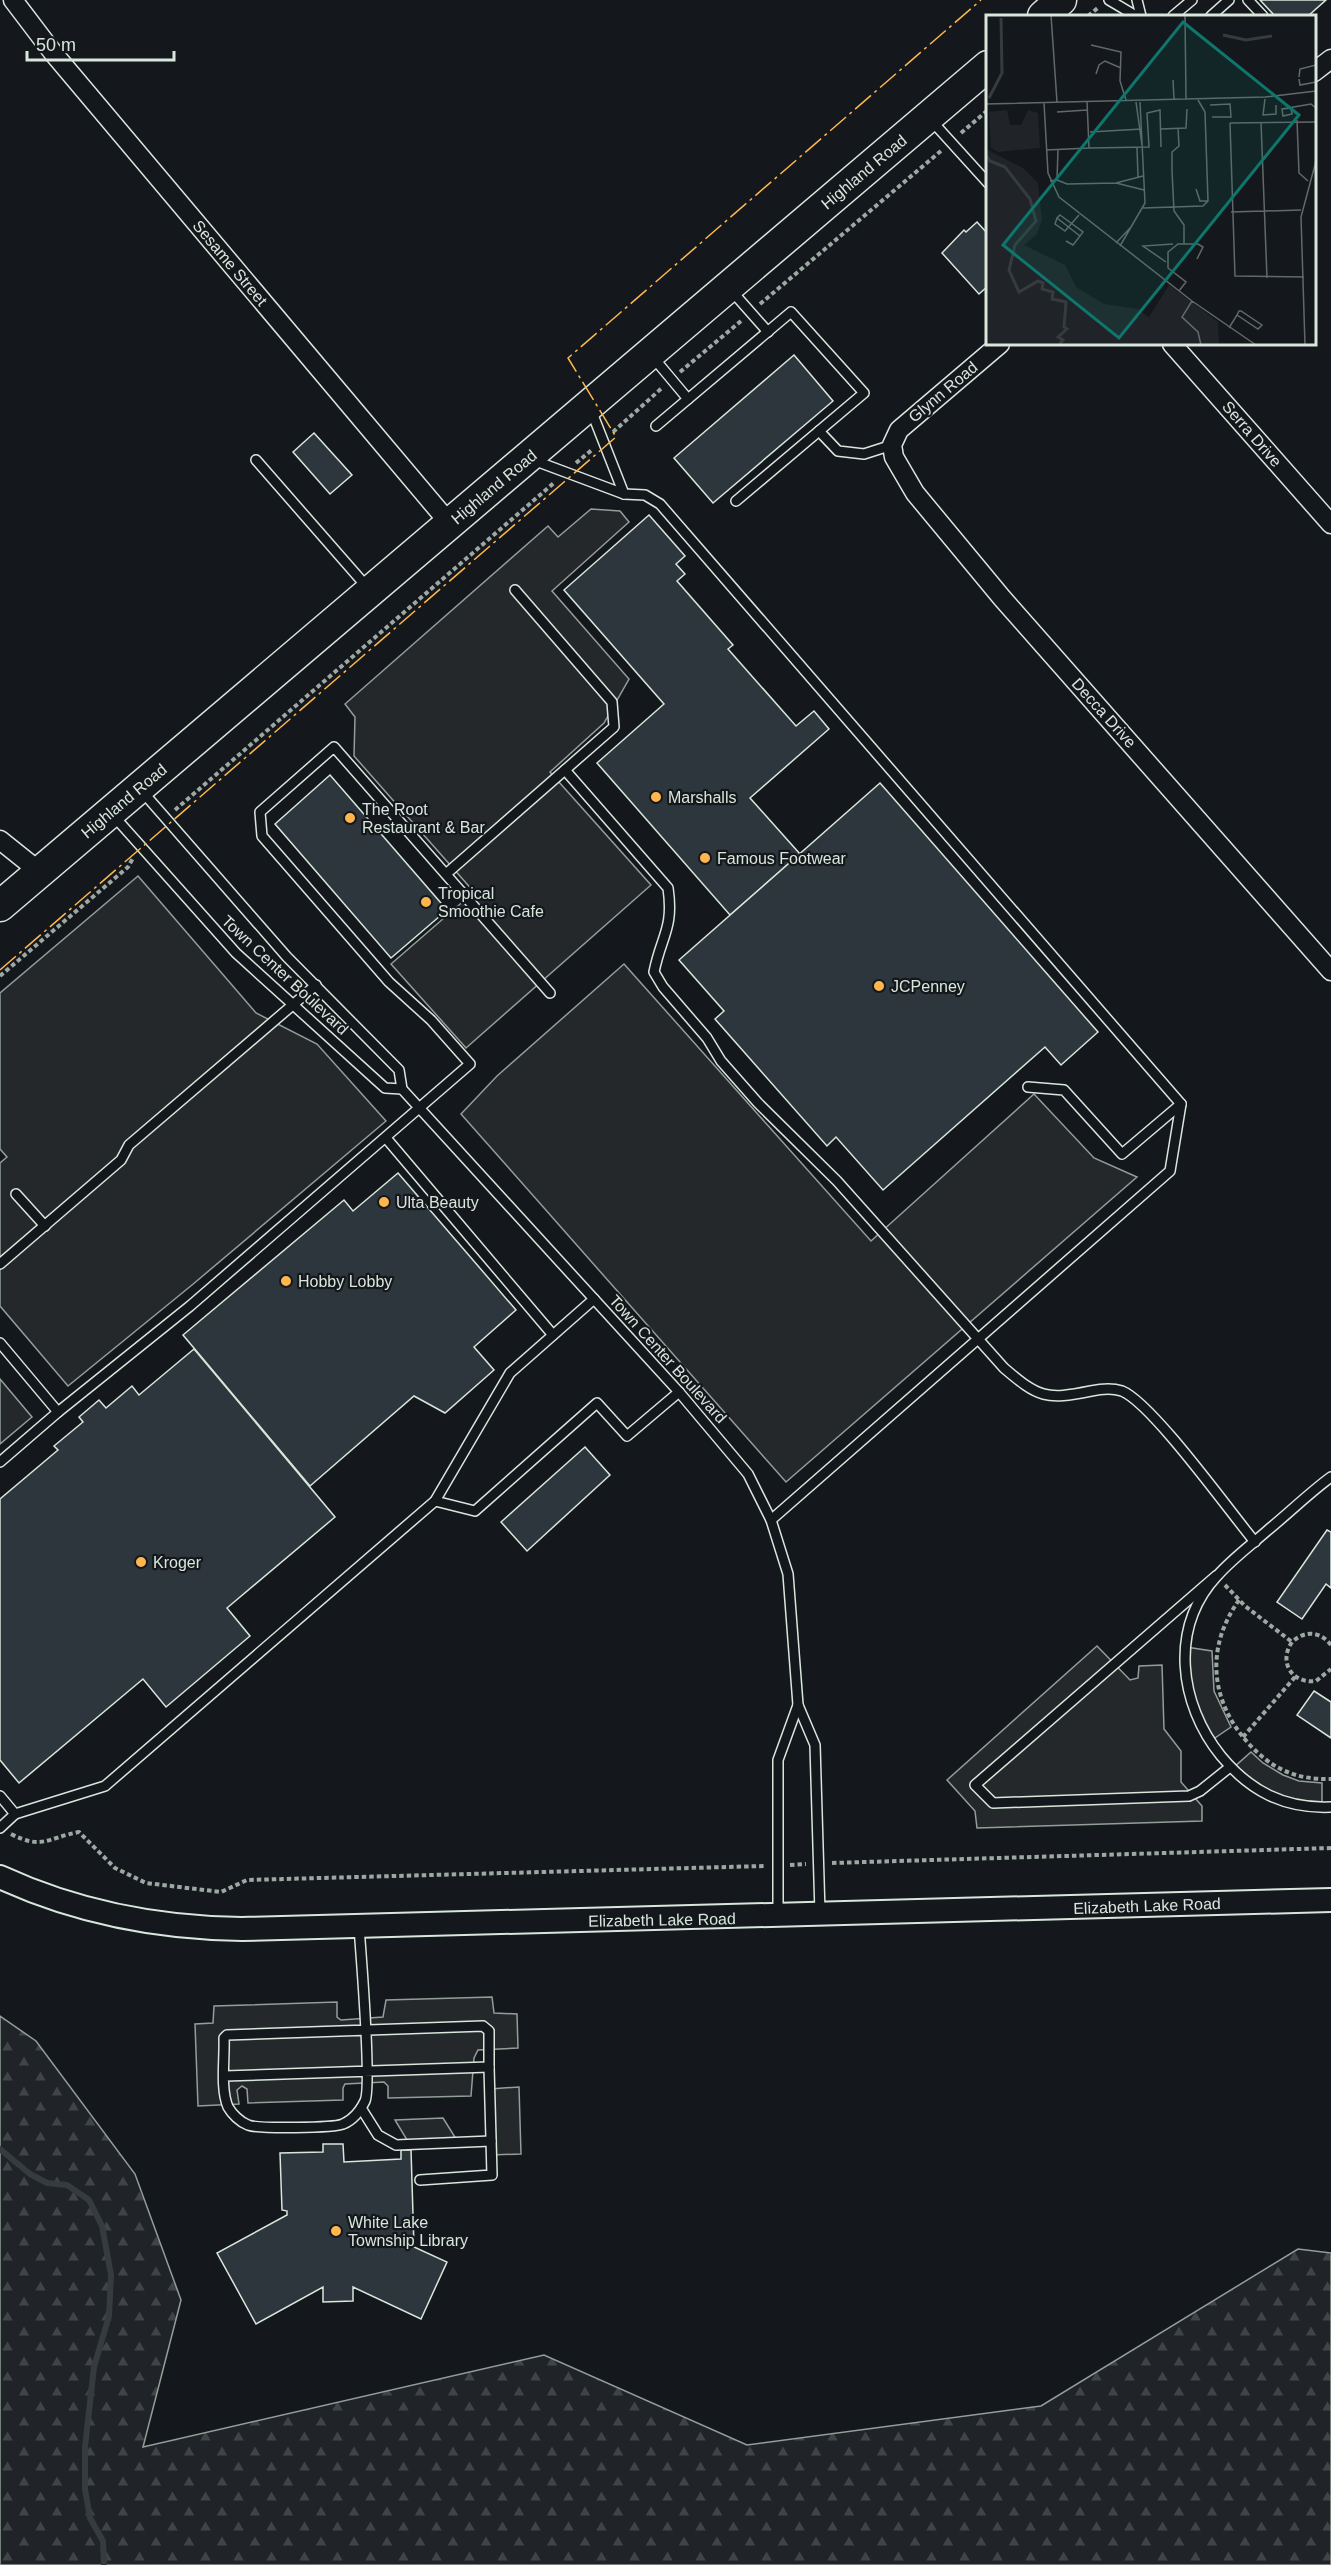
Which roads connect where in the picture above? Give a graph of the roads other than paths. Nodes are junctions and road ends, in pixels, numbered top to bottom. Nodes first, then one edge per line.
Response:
1 (13, 0) edge
2 (1061, 0) edge
3 (1109, 0) edge
4 (1137, 0) edge
5 (1192, 0) edge
6 (1229, 0) edge
7 (1248, 0) edge
8 (1044, 15) edge
9 (1134, 15) edge
10 (1141, 15) edge
11 (1174, 15) edge
12 (1212, 15) edge
13 (1262, 15) edge
14 (1331, 58) edge
15 (986, 67) edge
16 (1316, 70) edge
17 (929, 117) junction
18 (986, 182) edge
19 (728, 287) junction
20 (768, 332) junction
21 (999, 345) edge
22 (1173, 345) edge
23 (650, 354) junction
24 (688, 399) junction
25 (590, 405) junction
26 (656, 426) dead end
27 (819, 431) junction
28 (892, 445) junction
29 (528, 458) junction
30 (256, 460) dead end
31 (624, 494) junction
32 (736, 501) dead end
33 (450, 524) junction
34 (1331, 524) edge
35 (515, 590) dead end
36 (371, 591) junction
37 (565, 770) junction
38 (139, 788) junction
39 (110, 812) junction
40 (0, 840) edge
41 (40, 872) junction
42 (446, 874) junction
43 (0, 906) edge
44 (1331, 971) edge
45 (316, 985) junction
46 (550, 993) dead end
47 (293, 1004) junction
48 (1028, 1087) dead end
49 (402, 1089) junction
50 (1180, 1104) junction
51 (421, 1108) junction
52 (386, 1138) junction
53 (16, 1194) dead end
54 (45, 1226) junction
55 (0, 1264) edge
56 (594, 1299) junction
57 (553, 1335) junction
58 (976, 1340) junction
59 (0, 1343) edge
60 (679, 1392) junction
61 (58, 1412) junction
62 (0, 1462) edge
63 (1331, 1477) edge
64 (435, 1501) junction
65 (771, 1520) junction
66 (1255, 1542) junction
67 (1216, 1576) junction
68 (798, 1705) junction
69 (1230, 1767) junction
70 (0, 1796) edge
71 (1331, 1808) edge
72 (15, 1814) junction
73 (0, 1828) edge
74 (0, 1876) edge
75 (1331, 1900) edge
76 (821, 1916) junction
77 (778, 1917) junction
78 (359, 1927) junction
79 (364, 2031) junction
80 (489, 2067) junction
81 (366, 2069) junction
82 (225, 2076) junction
83 (361, 2108) junction
84 (491, 2141) junction
85 (420, 2180) dead end

1 - 33 street, Sesame Street
2 - 8 highway
3 - 9 lane
4 - 10 lane
5 - 11 lane
6 - 12 lane
7 - 13 lane
14 - 16 street
15 - 17 highway, Highland Road
17 - 18 lane
17 - 19 highway, Highland Road
19 - 20 lane
19 - 23 highway, Highland Road
20 - 24 lane
20 - 27 lane
21 - 28 street, Glynn Road
22 - 34 street, Serra Drive
23 - 24 lane
23 - 25 highway, Highland Road
24 - 26 lane
25 - 29 highway, Highland Road
25 - 31 lane
27 - 28 lane
27 - 32 lane
28 - 44 street, Decca Drive
29 - 31 lane
29 - 33 highway, Highland Road
30 - 36 lane
31 - 50 lane
33 - 36 highway, Highland Road
35 - 37 lane
36 - 38 highway, Highland Road
37 - 42 lane
37 - 58 lane
38 - 39 highway, Highland Road
38 - 45 lane, Town Center Boulevard
39 - 41 highway, Highland Road
39 - 47 lane, Town Center Boulevard
40 - 41 street
41 - 43 highway, Highland Road
42 - 46 lane
42 - 51 lane
45 - 47 lane
45 - 49 lane, Town Center Boulevard
47 - 49 lane, Town Center Boulevard
47 - 54 lane
48 - 50 lane
49 - 51 lane, Town Center Boulevard
50 - 58 lane
51 - 52 lane
51 - 56 lane, Town Center Boulevard
52 - 57 lane
52 - 61 lane
53 - 54 lane
54 - 55 lane
56 - 57 lane
56 - 60 lane, Town Center Boulevard
57 - 64 lane
58 - 65 lane
58 - 66 lane
59 - 61 lane
60 - 64 lane
60 - 65 lane, Town Center Boulevard
61 - 62 lane
63 - 66 lane
64 - 72 lane
65 - 68 lane, Town Center Boulevard
66 - 67 lane
67 - 69 lane
67 - 69 lane
68 - 76 lane, Town Center Boulevard
68 - 77 lane, Town Center Boulevard
69 - 71 lane
70 - 72 lane
72 - 73 lane
74 - 78 street, Elizabeth Lake Road
75 - 76 street, Elizabeth Lake Road
76 - 77 street, Elizabeth Lake Road
77 - 78 street, Elizabeth Lake Road
78 - 79 lane
79 - 80 lane
79 - 81 lane
79 - 82 lane
80 - 81 lane
80 - 84 lane
81 - 82 lane
81 - 83 lane
82 - 83 lane
83 - 84 lane
84 - 85 lane

